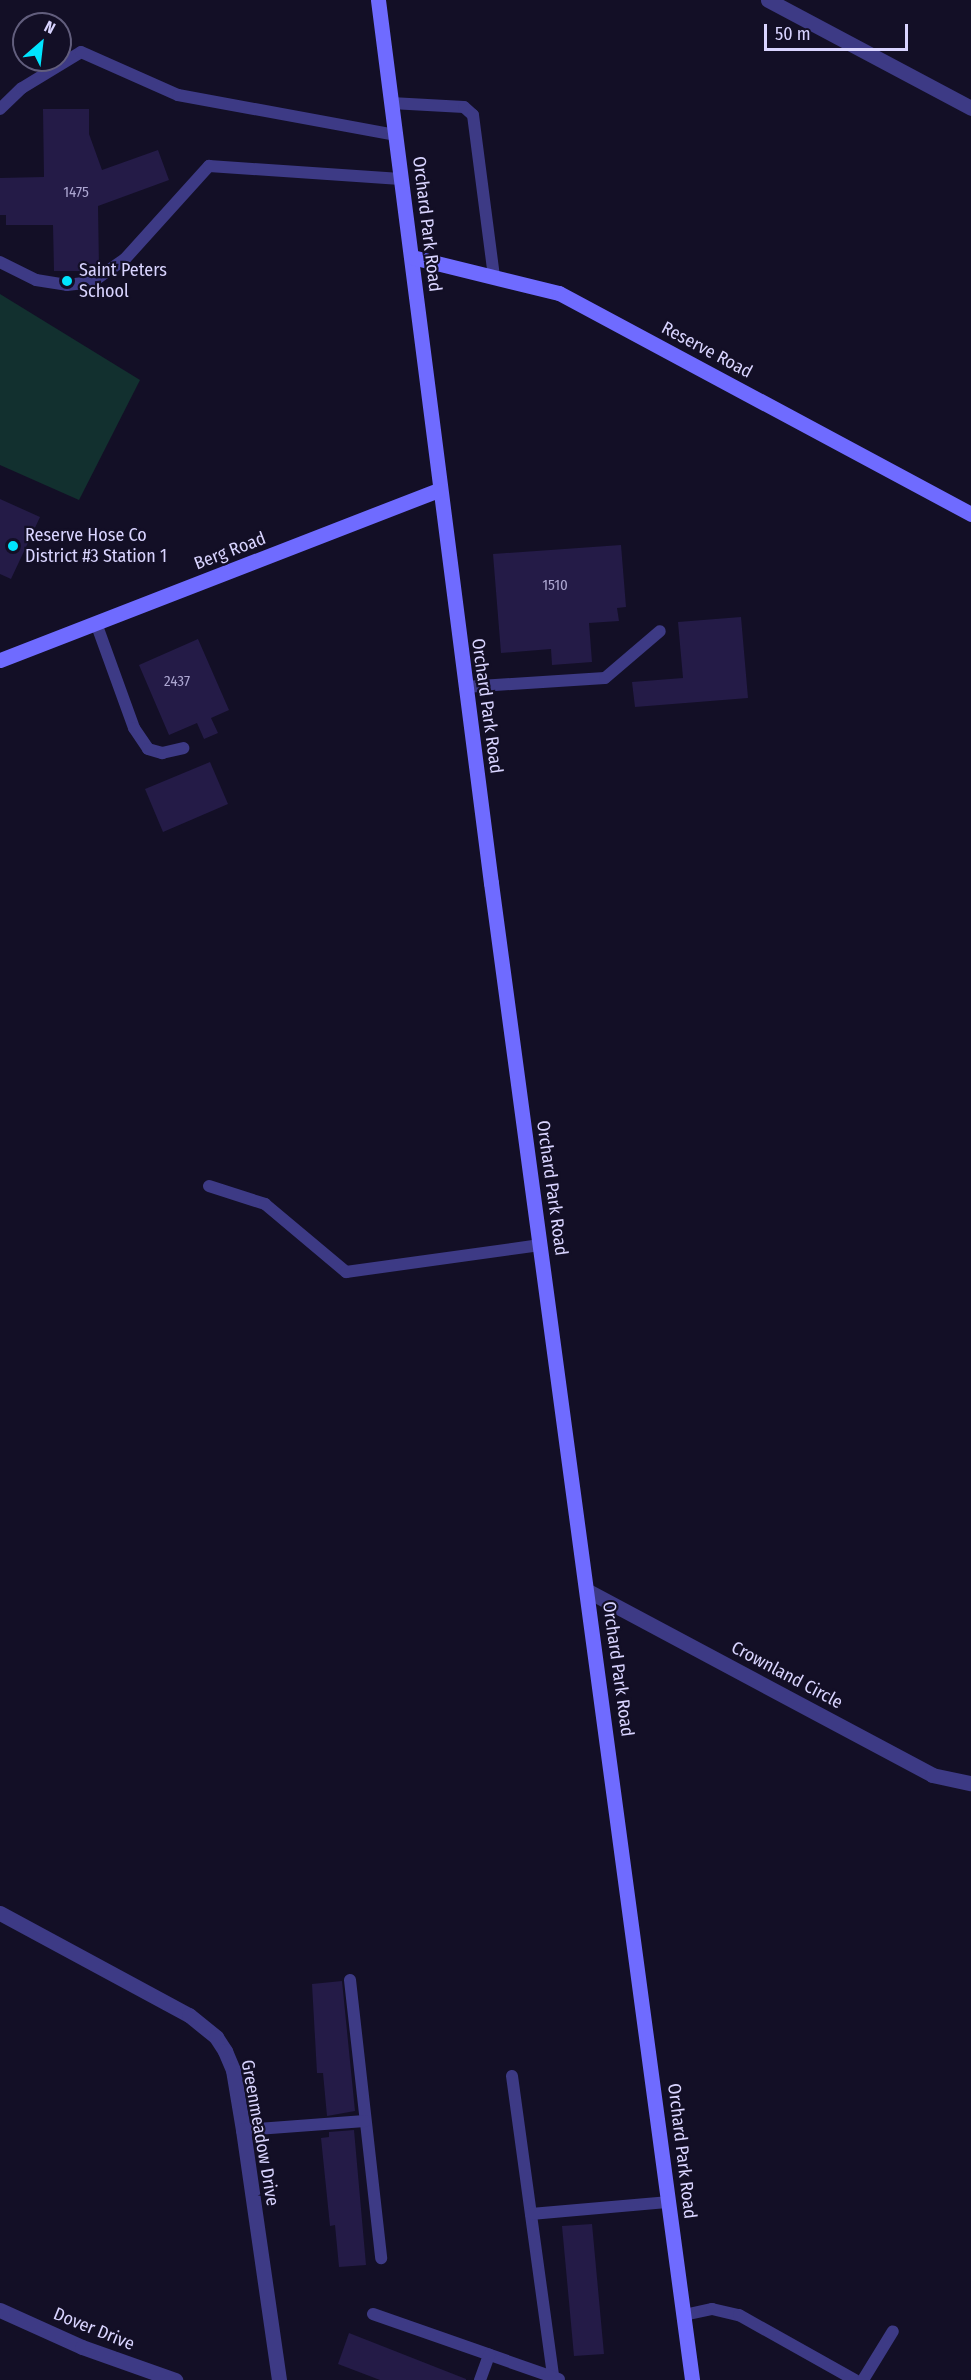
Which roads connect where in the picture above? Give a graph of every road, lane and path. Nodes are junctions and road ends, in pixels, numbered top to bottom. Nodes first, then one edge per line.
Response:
1 (378, 0) edge
2 (768, 0) edge
3 (391, 103) junction
4 (0, 108) edge
5 (971, 108) edge
6 (396, 135) junction
7 (401, 179) junction
8 (412, 257) junction
9 (0, 262) edge
10 (494, 277) junction
11 (439, 490) junction
12 (971, 514) edge
13 (96, 623) junction
14 (660, 631) dead end
15 (0, 660) edge
16 (465, 687) junction
17 (183, 748) dead end
18 (209, 1185) dead end
19 (540, 1245) junction
20 (588, 1591) junction
21 (971, 1783) edge
22 (0, 1913) edge
23 (350, 1980) dead end
24 (512, 2076) dead end
25 (365, 2121) junction
26 (243, 2130) junction
27 (669, 2202) junction
28 (531, 2214) junction
29 (381, 2258) dead end
30 (0, 2310) edge
31 (373, 2314) dead end
32 (684, 2315) junction
33 (893, 2331) dead end
34 (489, 2355) junction
35 (557, 2379) edge
36 (175, 2380) edge
37 (279, 2380) edge
38 (480, 2380) edge
39 (692, 2380) edge
40 (855, 2380) edge
41 (863, 2380) edge

1 - 3 main road, Orchard Park Road
2 - 5 street
3 - 6 main road, Orchard Park Road
3 - 10 lane
4 - 6 lane
6 - 7 main road, Orchard Park Road
7 - 8 main road, Orchard Park Road
7 - 9 lane
8 - 10 main road, Reserve Road
8 - 11 main road, Orchard Park Road
10 - 12 main road, Reserve Road
11 - 13 main road, Berg Road
11 - 16 main road, Orchard Park Road
13 - 15 main road, Berg Road
13 - 17 lane
14 - 16 lane
16 - 19 main road, Orchard Park Road
18 - 19 lane
19 - 20 main road, Orchard Park Road
20 - 21 street, Crownland Circle
20 - 27 main road, Orchard Park Road
22 - 26 street, Greenmeadow Drive
23 - 25 lane
24 - 28 lane
25 - 26 lane
25 - 29 lane
26 - 37 street, Greenmeadow Drive
27 - 28 lane
27 - 32 main road, Orchard Park Road
28 - 35 lane
30 - 36 street, Dover Drive
31 - 34 lane
32 - 39 main road, Orchard Park Road
32 - 40 lane
33 - 41 lane
34 - 35 lane
34 - 38 lane

